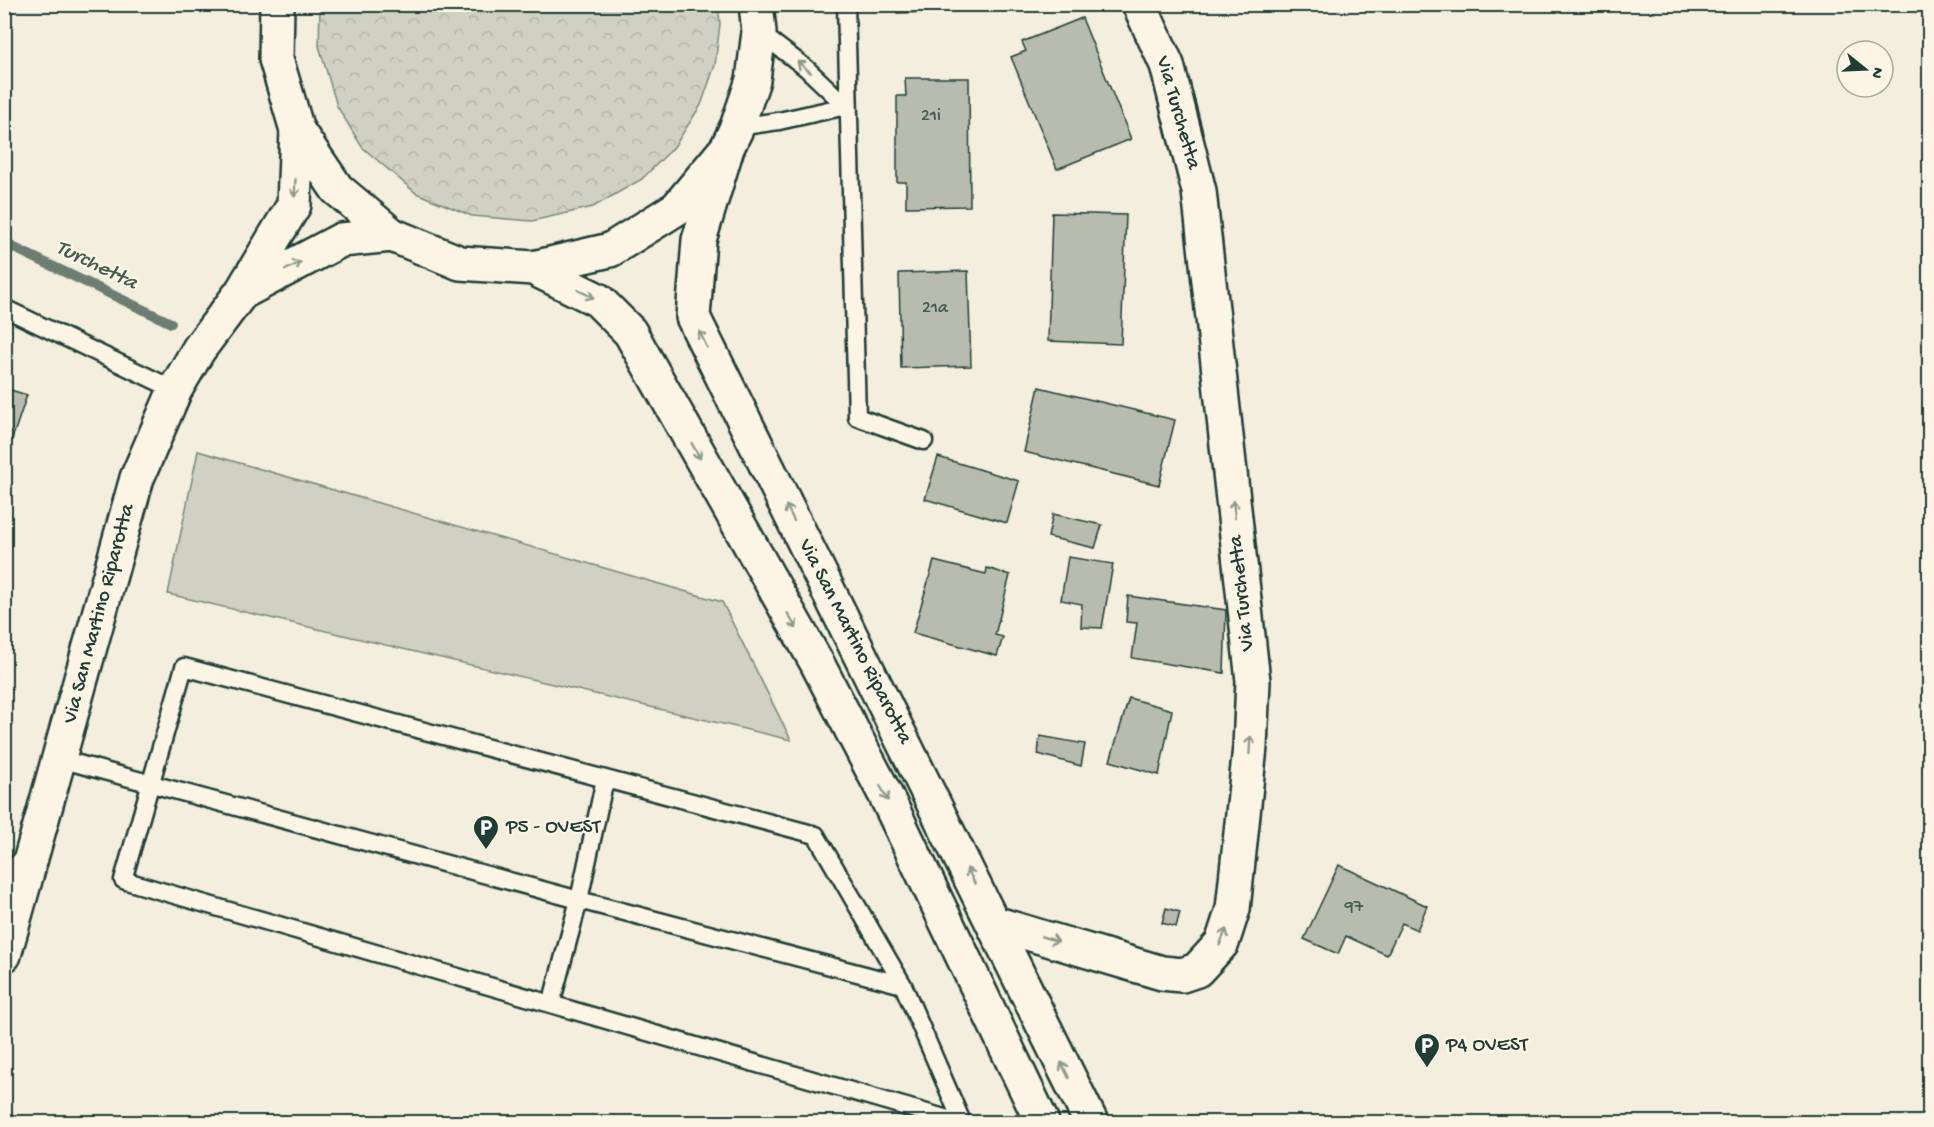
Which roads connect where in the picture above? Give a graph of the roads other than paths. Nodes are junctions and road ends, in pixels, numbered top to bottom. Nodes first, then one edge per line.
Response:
1 (277, 4) edge
2 (846, 4) edge
3 (1139, 4) edge
4 (758, 18) edge
5 (846, 106) junction
6 (297, 130) junction
7 (732, 137) junction
8 (392, 235) junction
9 (533, 268) junction
10 (241, 293) junction
11 (4, 308) edge
12 (175, 390) junction
13 (924, 441) dead end
14 (60, 759) junction
15 (605, 779) junction
16 (151, 783) junction
17 (33, 851) junction
18 (4, 874) edge
19 (579, 900) junction
20 (994, 923) junction
21 (4, 955) edge
22 (903, 985) junction
23 (551, 1004) junction
24 (960, 1122) edge
25 (1042, 1122) edge
26 (1091, 1122) edge

1 - 6 street
2 - 5 lane
20 -> 3 street, Via Turchetta
5 -> 4 lane
4 - 7 street, Via San Martino Riparotta
5 - 7 lane
5 - 13 lane
6 - 8 street
6 -> 10 street, Via San Martino Riparotta
7 - 9 street
20 -> 7 street, Via San Martino Riparotta
8 - 9 street
10 -> 8 street, Via San Martino Riparotta
9 -> 25 street, Via San Martino Riparotta
10 - 12 street, Via San Martino Riparotta
11 - 12 lane
12 - 14 street, Via San Martino Riparotta
14 - 16 lane
14 - 17 street, Via San Martino Riparotta
15 - 16 lane
15 - 19 lane
15 - 22 lane
16 - 19 lane
16 - 23 lane
17 - 18 lane
17 - 21 street, Via San Martino Riparotta
19 - 22 lane
19 - 23 lane
26 -> 20 street, Via San Martino Riparotta
22 - 24 lane
23 - 24 lane

